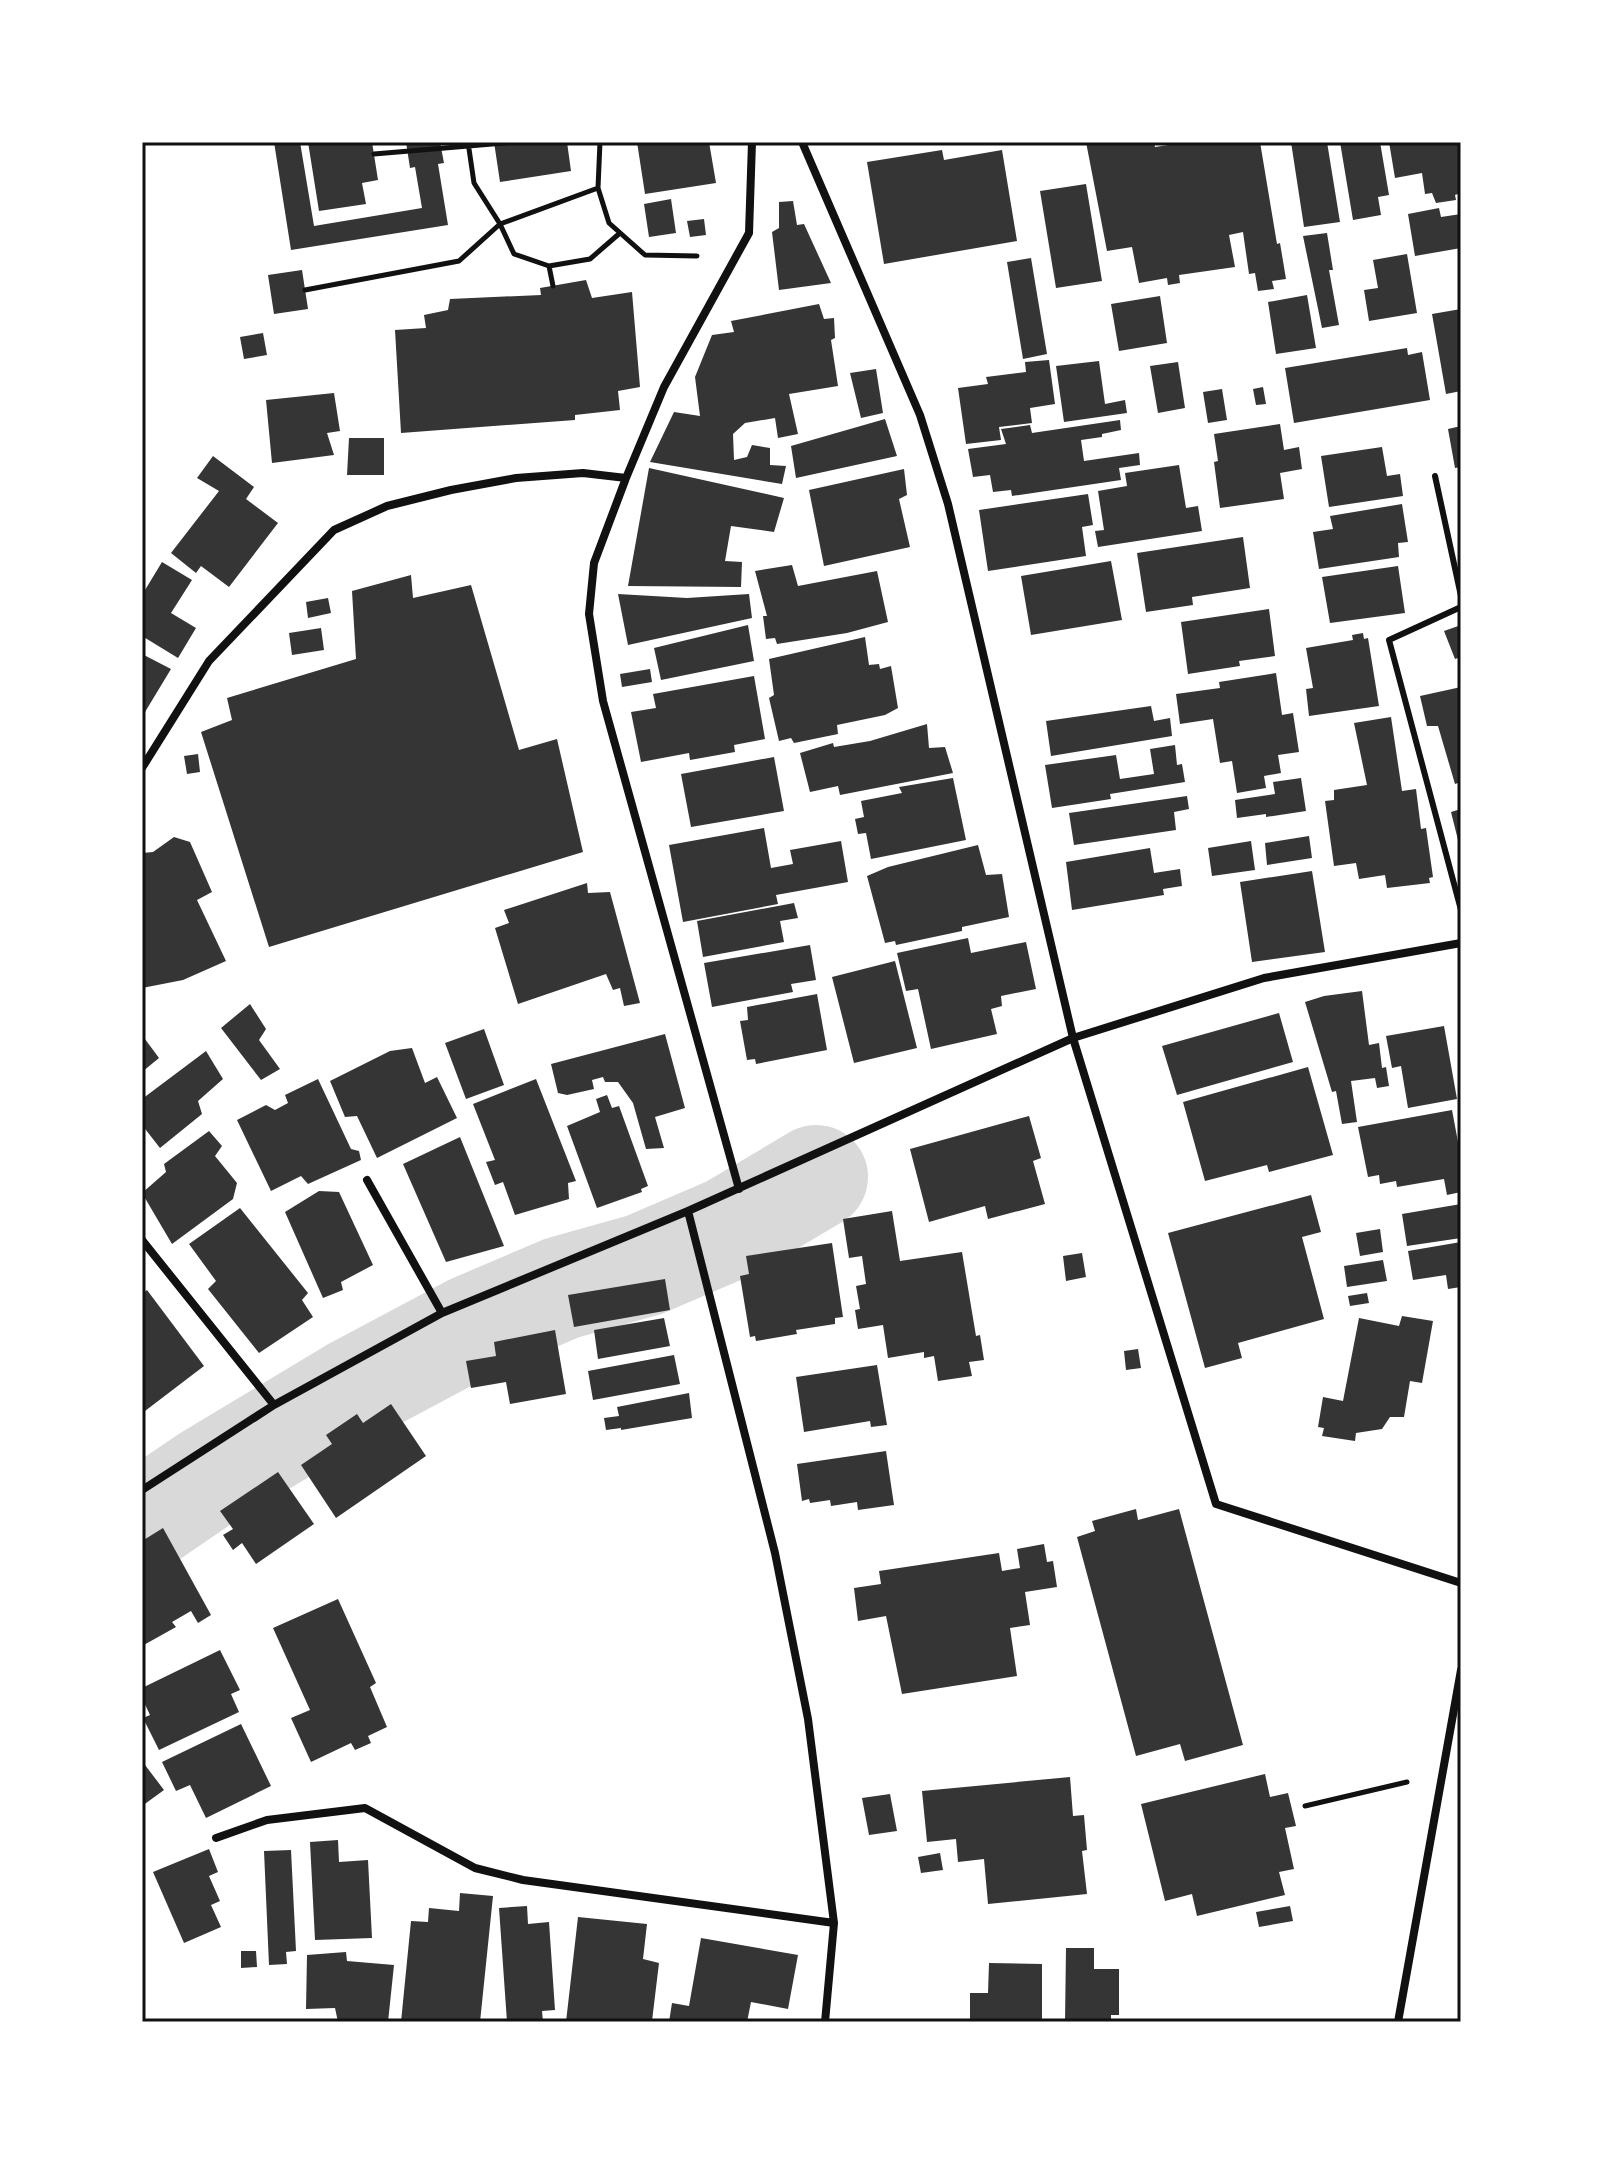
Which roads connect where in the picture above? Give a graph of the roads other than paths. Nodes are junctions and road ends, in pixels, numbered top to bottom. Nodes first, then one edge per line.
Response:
1 (752, 142) edge
2 (802, 142) edge
3 (1435, 476) dead end
4 (626, 478) junction
5 (1461, 596) edge
6 (1461, 607) edge
7 (142, 768) edge
8 (1461, 910) edge
9 (1461, 943) edge
10 (1073, 1038) junction
11 (367, 1180) dead end
12 (739, 1189) junction
13 (688, 1211) junction
14 (142, 1240) edge
15 (442, 1313) junction
16 (274, 1405) junction
17 (142, 1490) edge
18 (1461, 1583) edge
19 (1461, 1670) edge
20 (216, 1838) dead end
21 (834, 1923) junction
22 (825, 2022) edge
23 (1398, 2022) edge

1 - 4 street
2 - 10 street
3 - 5 lane
4 - 7 street
4 - 12 street
6 - 8 lane
9 - 10 street
10 - 12 street
10 - 18 street
11 - 15 street
12 - 13 street
13 - 15 street
13 - 21 street
14 - 16 street
15 - 16 street
16 - 17 street
19 - 23 street
20 - 21 street
21 - 22 street

